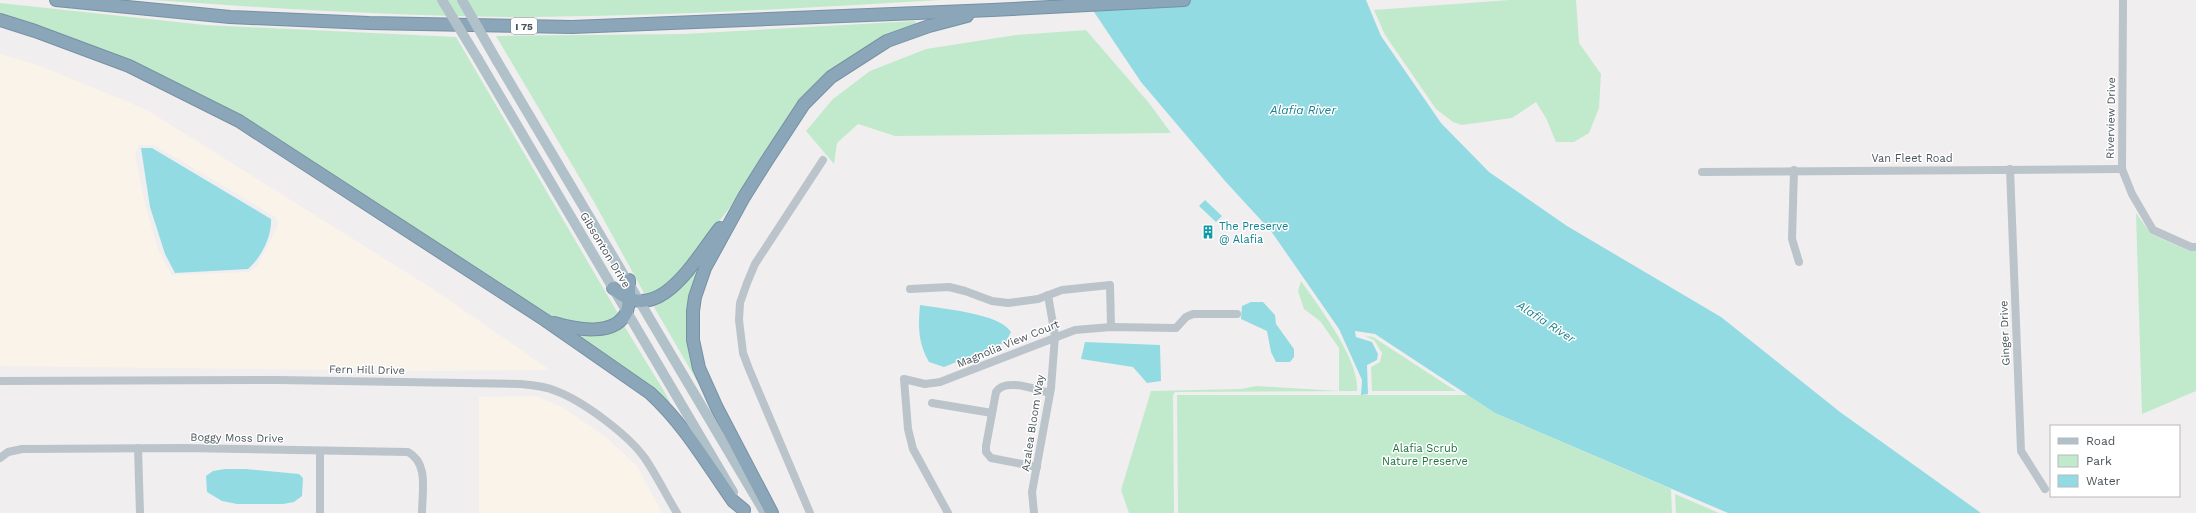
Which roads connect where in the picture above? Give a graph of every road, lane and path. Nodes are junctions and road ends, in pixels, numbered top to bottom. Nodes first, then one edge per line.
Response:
1 (56, 0) edge
2 (442, 0) edge
3 (462, 0) edge
4 (1184, 0) edge
5 (2123, 0) edge
6 (992, 10) junction
7 (0, 20) edge
8 (823, 160) dead end
9 (2010, 169) junction
10 (2122, 169) junction
11 (1794, 170) junction
12 (1702, 172) dead end
13 (744, 197) junction
14 (2196, 247) edge
15 (1799, 262) dead end
16 (629, 280) junction
17 (613, 288) joint
18 (910, 289) dead end
19 (1048, 295) junction
20 (642, 302) junction
21 (628, 305) junction
22 (1237, 314) dead end
23 (545, 320) junction
24 (1111, 327) junction
25 (1055, 336) junction
26 (0, 381) edge
27 (1050, 393) junction
28 (932, 403) dead end
29 (992, 413) junction
30 (138, 448) junction
31 (320, 450) junction
32 (0, 458) edge
33 (1037, 466) junction
34 (2045, 490) dead end
35 (744, 511) edge
36 (140, 513) edge
37 (320, 513) edge
38 (422, 513) edge
39 (677, 513) edge
40 (765, 513) edge
41 (772, 513) edge
42 (810, 513) edge
43 (948, 513) edge
44 (1034, 513) edge

1 - 6 highway, I 75
2 - 17 main road, Gibsonton Drive, bridge
3 - 16 main road, Gibsonton Drive, bridge
4 - 6 highway, I 75
5 - 10 street, Riverview Drive
6 - 13 highway
7 - 23 highway
8 - 42 street
9 - 10 street, Van Fleet Road
9 - 11 street, Van Fleet Road
9 - 34 street, Ginger Drive
10 - 14 street, Riverview Drive
11 - 12 street, Van Fleet Road
11 - 15 street
13 - 20 highway
13 - 41 highway
16 - 20 main road, Gibsonton Drive
16 - 21 highway
17 - 21 highway
18 - 19 street
19 - 24 street
19 - 25 street, Azalea Bloom Way
20 - 21 highway
20 - 40 main road, Gibsonton Drive
21 - 23 highway
21 - 35 main road
22 - 24 street, Magnolia View Court
23 - 35 highway
24 - 25 street, Magnolia View Court
25 - 27 street, Azalea Bloom Way
25 - 43 street, Magnolia View Court
26 - 39 street, Fern Hill Drive
27 - 29 street
27 - 33 street, Azalea Bloom Way
28 - 29 street
29 - 33 street
30 - 31 street, Boggy Moss Drive
30 - 32 street, Boggy Moss Drive
30 - 36 street
31 - 37 street
31 - 38 street, Boggy Moss Drive
33 - 44 street, Azalea Bloom Way

